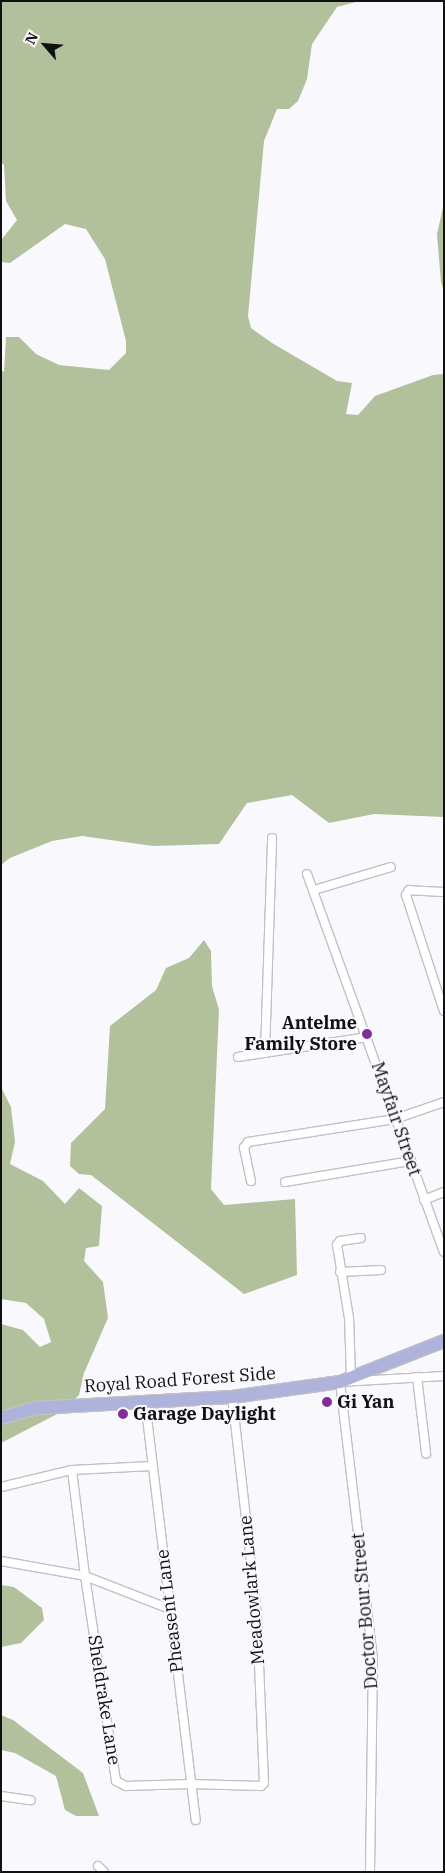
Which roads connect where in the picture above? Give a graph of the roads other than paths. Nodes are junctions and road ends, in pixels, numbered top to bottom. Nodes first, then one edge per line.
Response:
1 (272, 838) dead end
2 (391, 867) dead end
3 (307, 874) dead end
4 (314, 890) junction
5 (444, 892) edge
6 (443, 1009) edge
7 (367, 1037) junction
8 (264, 1053) junction
9 (238, 1057) dead end
10 (444, 1102) edge
11 (395, 1119) junction
12 (411, 1161) junction
13 (251, 1181) dead end
14 (284, 1182) dead end
15 (444, 1192) edge
16 (424, 1200) junction
17 (361, 1238) dead end
18 (444, 1252) edge
19 (381, 1270) dead end
20 (340, 1272) junction
21 (444, 1341) edge
22 (444, 1376) edge
23 (417, 1377) junction
24 (345, 1379) junction
25 (232, 1397) junction
26 (145, 1401) junction
27 (1, 1418) edge
28 (426, 1453) dead end
29 (152, 1466) junction
30 (72, 1470) junction
31 (1, 1487) edge
32 (1, 1561) edge
33 (85, 1576) junction
34 (170, 1609) junction
35 (264, 1783) joint
36 (190, 1784) junction
37 (1, 1796) edge
38 (31, 1800) dead end
39 (196, 1820) dead end
40 (370, 1872) edge

1 - 8 street
2 - 4 street
3 - 4 street, Mayfair Street
4 - 7 street, Mayfair Street
5 - 6 street
7 - 8 street
7 - 11 street, Mayfair Street
8 - 9 street
10 - 11 street
11 - 12 street, Mayfair Street
11 - 13 street
12 - 14 street
12 - 16 street, Mayfair Street
15 - 16 street
16 - 18 street, Mayfair Street
17 - 20 street, Doctor Bour Street
19 - 20 street
20 - 24 street, Doctor Bour Street
21 - 24 main road, Royal Road Forest Side
22 - 23 street
23 - 24 street
23 - 28 street
24 - 25 main road, Royal Road Forest Side
24 - 40 street, Doctor Bour Street
25 - 26 main road, Royal Road Forest Side
25 - 35 street, Meadowlark Lane
26 - 27 main road, Royal Road Forest Side
26 - 29 street, Pheasent Lane
29 - 30 street
29 - 34 street, Pheasent Lane
30 - 31 street
30 - 33 street, Sheldrake Lane
32 - 33 street
33 - 34 street
33 - 36 street, Sheldrake Lane
34 - 36 street, Pheasent Lane
35 - 36 street, Sheldrake Lane
36 - 39 street, Pheasent Lane
37 - 38 street

